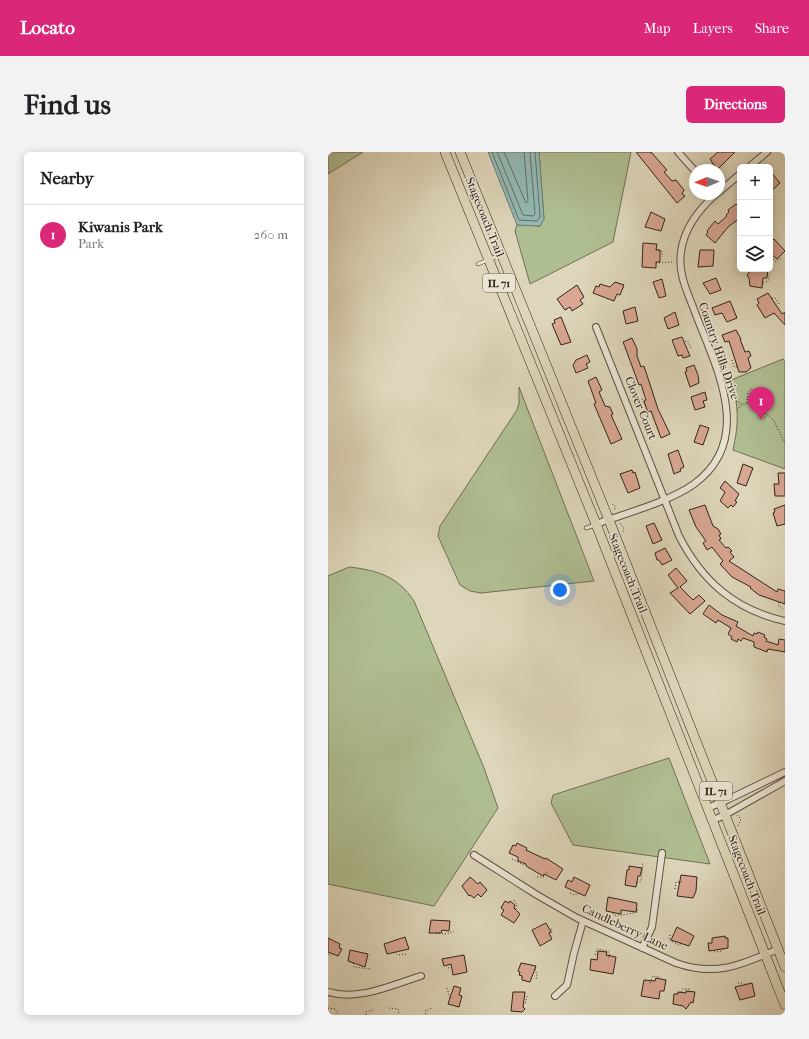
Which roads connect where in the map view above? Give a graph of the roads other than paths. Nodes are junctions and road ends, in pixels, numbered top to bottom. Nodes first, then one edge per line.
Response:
1 (445, 152) edge
2 (460, 152) edge
3 (678, 152) edge
4 (767, 152) edge
5 (689, 164) edge
6 (753, 164) edge
7 (737, 176) edge
8 (725, 186) edge
9 (710, 200) edge
10 (502, 254) junction
11 (489, 259) junction
12 (478, 264) dead end
13 (596, 327) dead end
14 (665, 498) junction
15 (609, 520) junction
16 (596, 524) junction
17 (586, 528) dead end
18 (785, 621) edge
19 (785, 772) edge
20 (785, 781) edge
21 (720, 802) junction
22 (708, 808) junction
23 (725, 815) junction
24 (713, 820) junction
25 (662, 853) dead end
26 (474, 855) dead end
27 (583, 921) junction
28 (642, 948) junction
29 (778, 949) junction
30 (765, 954) junction
31 (785, 967) edge
32 (421, 976) dead end
33 (328, 992) edge
34 (555, 996) dead end
35 (785, 1005) edge

1 - 11 main road, Stagecoach Trail / IL 71
2 - 10 main road, Stagecoach Trail / IL 71
3 - 5 street
4 - 6 street
7 - 8 street, Country Hills Drive
9 - 14 street, Country Hills Drive
10 - 11 lane
10 - 15 main road, Stagecoach Trail / IL 71
11 - 12 lane
11 - 16 main road, Stagecoach Trail / IL 71
13 - 14 street, Clover Court
14 - 15 street, Country Hills Drive
14 - 18 street, Clover Court
15 - 16 street, Country Hills Drive
15 - 21 main road, Stagecoach Trail / IL 71
16 - 17 lane
16 - 22 main road, Stagecoach Trail / IL 71
19 - 21 street
20 - 23 street
21 - 22 street
21 - 23 main road, Stagecoach Trail / IL 71
22 - 24 main road, Stagecoach Trail / IL 71
23 - 24 street
23 - 29 main road, Stagecoach Trail / IL 71
24 - 30 main road, Stagecoach Trail / IL 71
25 - 28 street
26 - 27 street, Candleberry Lane
27 - 28 street, Candleberry Lane
27 - 34 street
28 - 30 street, Candleberry Lane
29 - 30 street, Candleberry Lane
29 - 31 main road, Stagecoach Trail / IL 71
30 - 35 main road, Stagecoach Trail / IL 71
32 - 33 street

